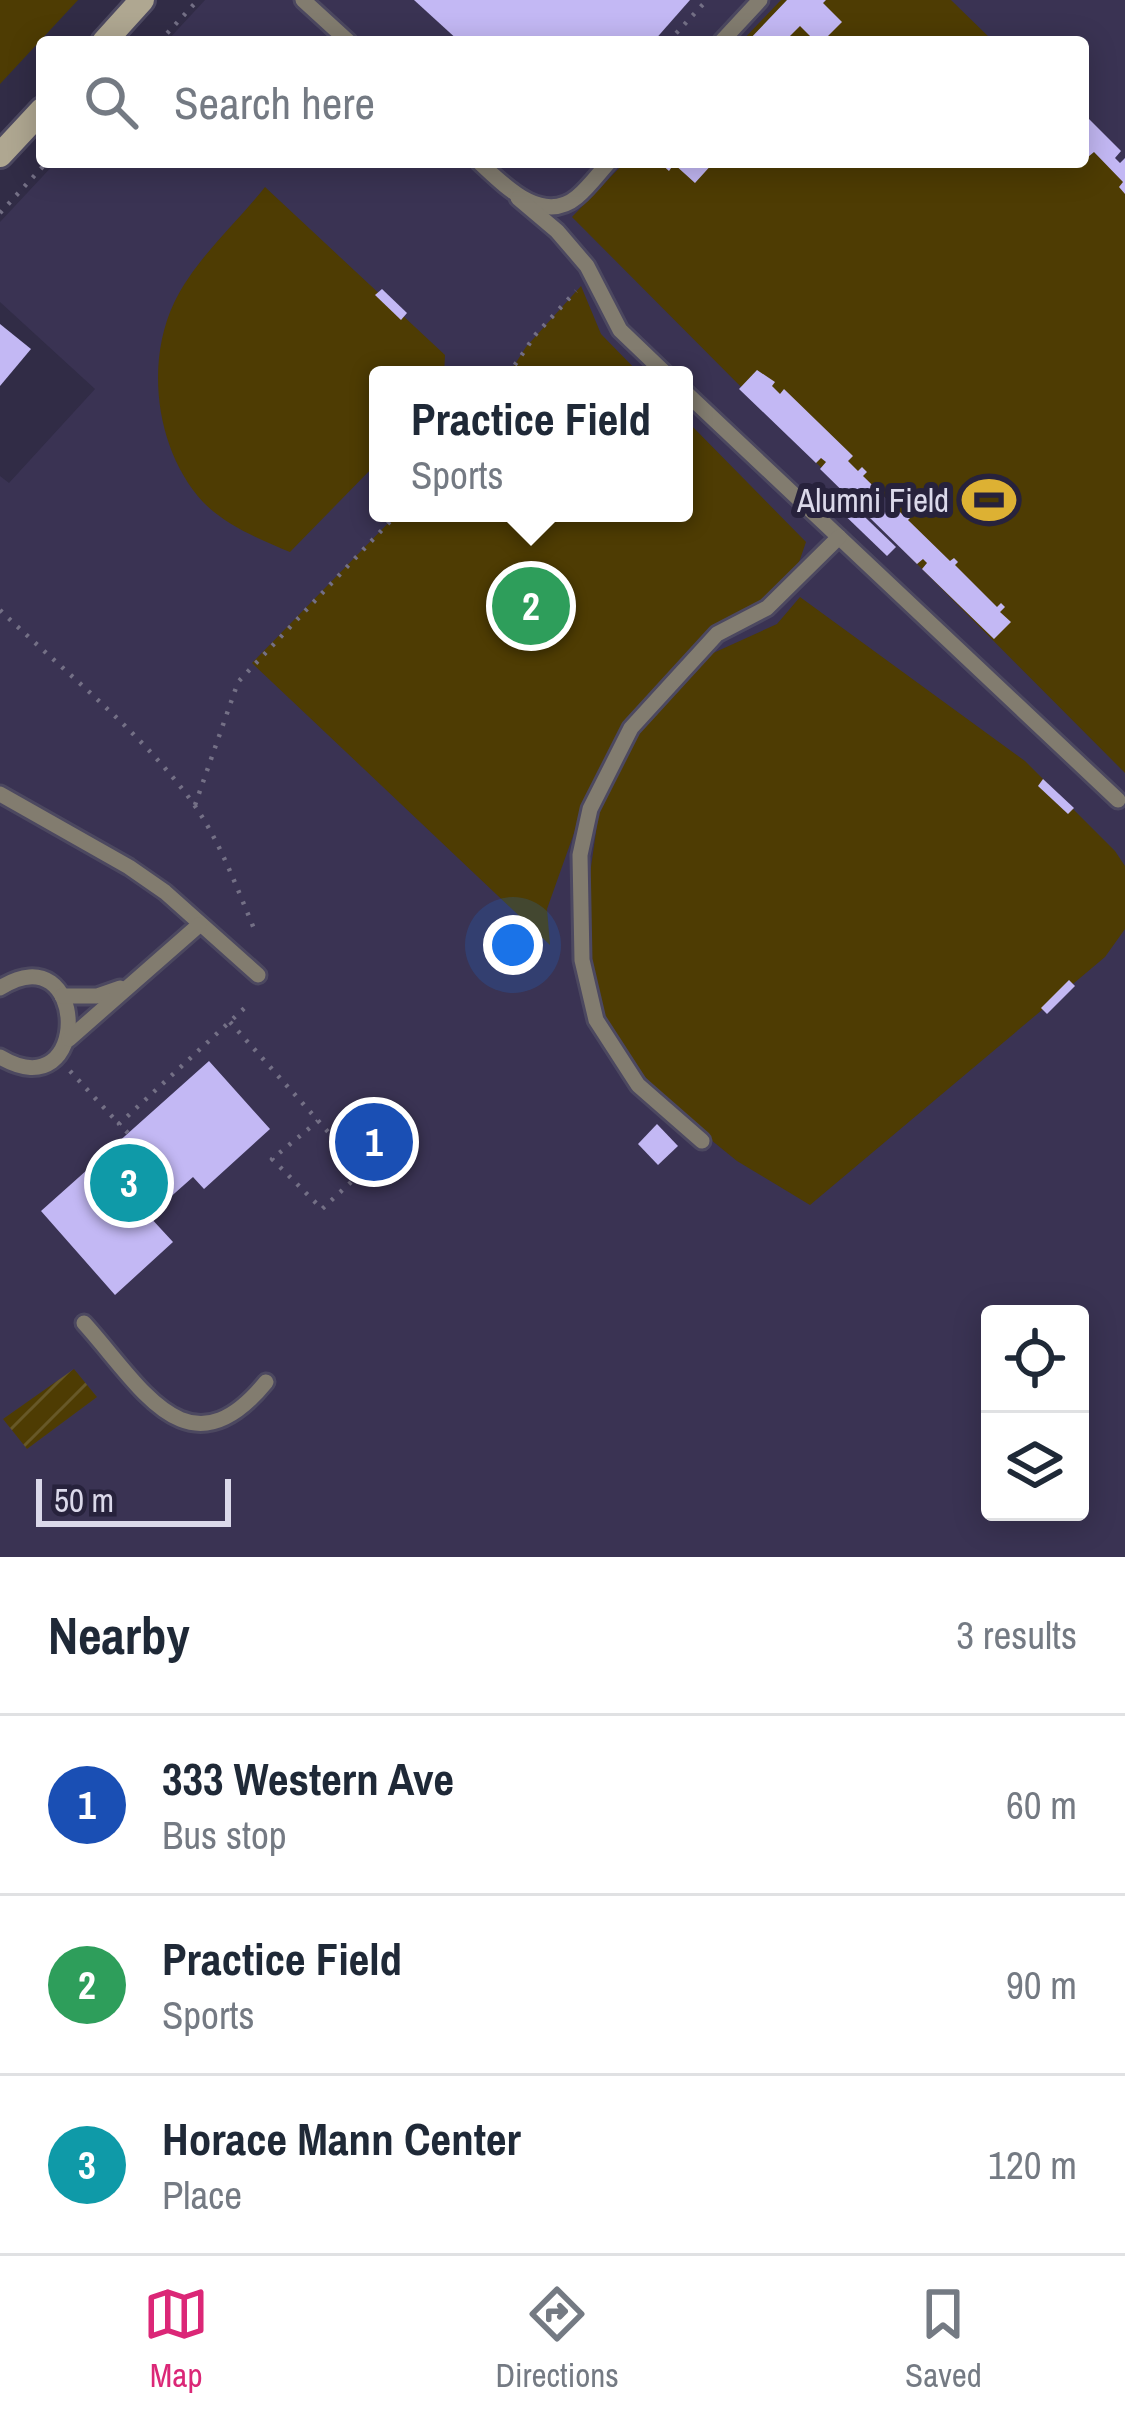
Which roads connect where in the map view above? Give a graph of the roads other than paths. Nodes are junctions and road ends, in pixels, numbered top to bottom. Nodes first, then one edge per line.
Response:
1 (142, 0) edge
2 (303, 0) edge
3 (760, 0) edge
4 (109, 36) edge
5 (342, 36) edge
6 (727, 36) edge
7 (36, 116) edge
8 (0, 155) edge
9 (486, 168) edge
10 (604, 168) edge
11 (518, 198) junction
12 (657, 366) edge
13 (693, 399) edge
14 (839, 537) junction
15 (0, 794) edge
16 (1118, 800) dead end
17 (199, 925) junction
18 (258, 975) dead end
19 (139, 978) junction
20 (0, 988) edge
21 (62, 996) junction
22 (67, 1041) junction
23 (0, 1057) edge
24 (702, 1141) dead end
25 (84, 1323) dead end
26 (266, 1382) dead end

1 - 4 main road
2 - 5 lane
3 - 6 lane
7 - 8 main road
9 - 11 lane
10 - 11 lane
11 - 12 lane
13 - 14 lane
14 - 16 lane
14 - 24 lane
15 - 17 lane
17 - 18 lane
17 - 19 lane
19 - 21 lane
19 - 22 lane
20 - 21 lane
21 - 22 lane
22 - 23 lane
25 - 26 lane

